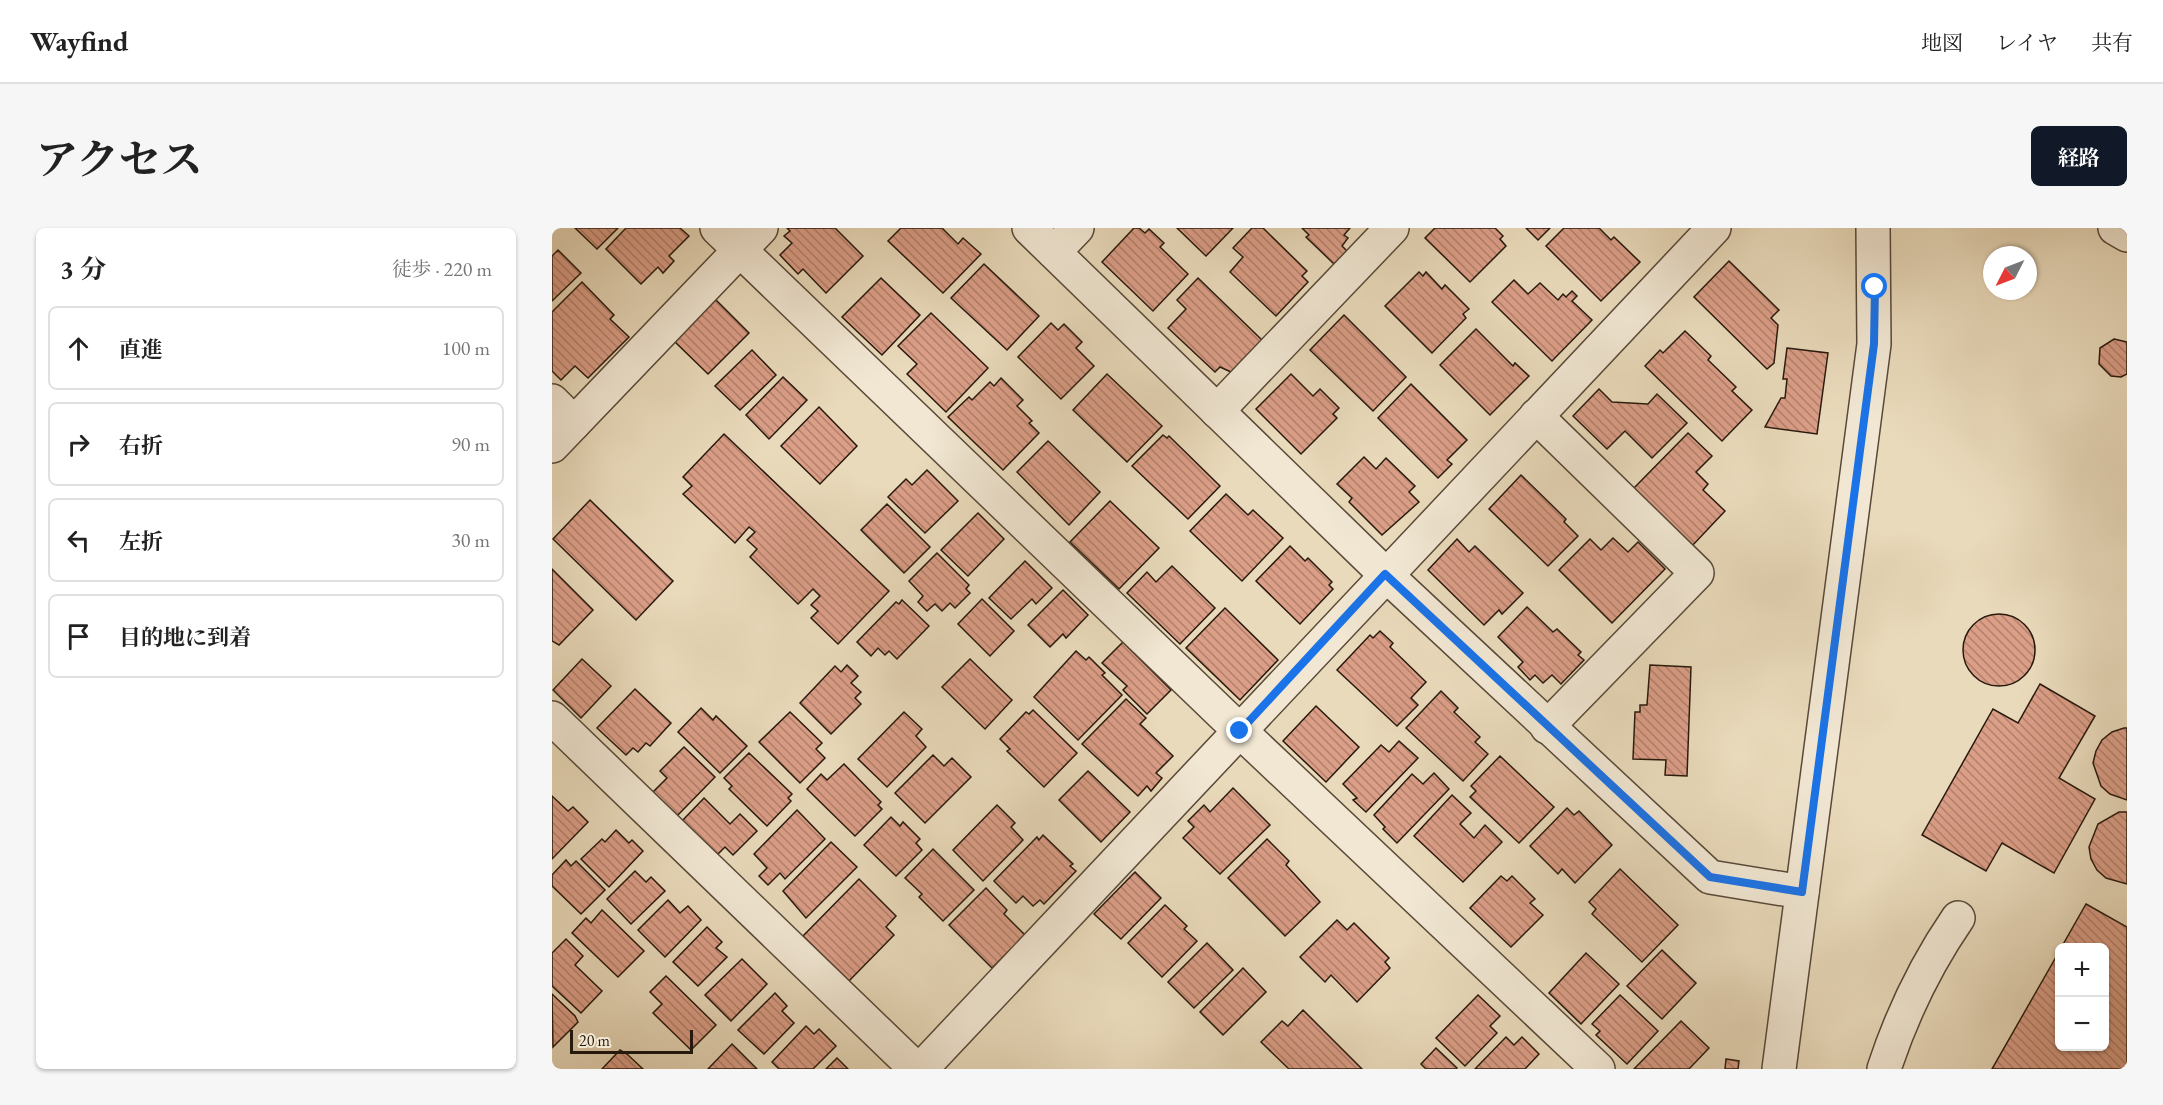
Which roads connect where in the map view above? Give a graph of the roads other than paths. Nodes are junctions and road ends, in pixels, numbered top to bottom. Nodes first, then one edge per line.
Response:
1 (1029, 228) edge
2 (1077, 228) edge
3 (1392, 228) edge
4 (1714, 228) edge
5 (1873, 228) edge
6 (2115, 228) edge
7 (739, 235) edge
8 (2127, 235) edge
9 (1054, 252) junction
10 (1217, 411) junction
11 (563, 412) edge
12 (1536, 416) junction
13 (552, 446) edge
14 (1385, 574) junction
15 (552, 718) edge
16 (1547, 727) junction
17 (1240, 731) junction
18 (1802, 892) junction
19 (1958, 918) dead end
20 (916, 1069) edge
21 (921, 1069) edge
22 (1598, 1069) edge
23 (1779, 1069) edge
24 (1884, 1069) edge

1 - 9 street
2 - 9 street
3 - 10 street
4 - 12 street
5 - 18 street
6 - 8 street
7 - 11 street
7 - 17 street
9 - 10 street
10 - 14 street
11 - 13 street
12 - 14 street
12 - 16 street
14 - 16 street
14 - 17 street
15 - 20 street
16 - 18 street
17 - 21 street
17 - 22 street
18 - 23 street
19 - 24 street

